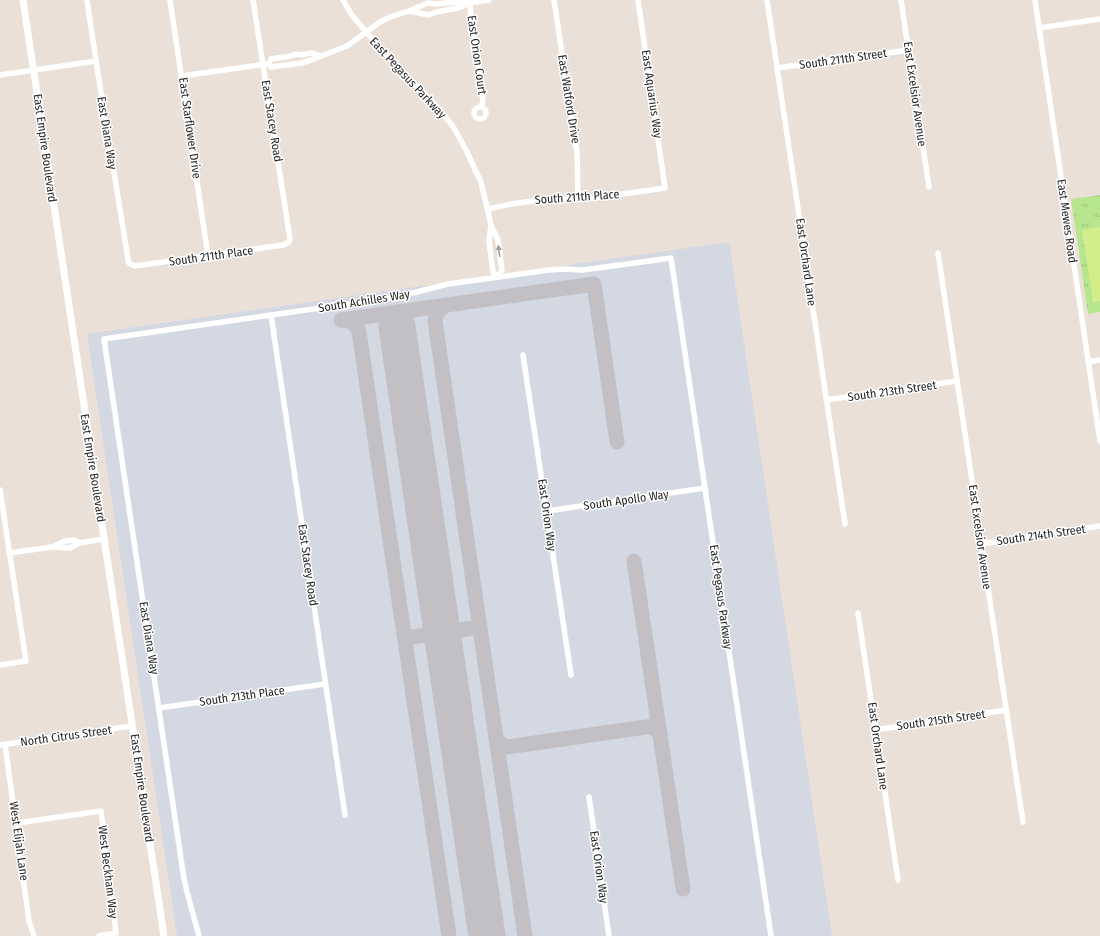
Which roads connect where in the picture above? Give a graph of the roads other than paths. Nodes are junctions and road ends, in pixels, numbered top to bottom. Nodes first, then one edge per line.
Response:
1 (23, 0) edge
2 (87, 0) edge
3 (170, 0) edge
4 (253, 0) edge
5 (343, 0) edge
6 (489, 0) edge
7 (554, 0) edge
8 (638, 0) edge
9 (767, 0) edge
10 (901, 0) edge
11 (1035, 0) edge
12 (469, 1) edge
13 (433, 4) junction
14 (409, 11) junction
15 (434, 13) junction
16 (1100, 19) edge
17 (1039, 28) junction
18 (366, 33) junction
19 (908, 50) junction
20 (291, 56) junction
21 (321, 56) junction
22 (96, 61) junction
23 (266, 64) junction
24 (292, 64) junction
25 (777, 68) junction
26 (34, 70) junction
27 (0, 75) edge
28 (182, 76) junction
29 (482, 107) dead end
30 (929, 187) dead end
31 (665, 188) joint
32 (578, 199) junction
33 (489, 209) junction
34 (491, 225) junction
35 (289, 242) joint
36 (938, 253) dead end
37 (208, 256) junction
38 (670, 258) joint
39 (132, 266) joint
40 (498, 277) junction
41 (271, 315) junction
42 (104, 339) joint
43 (523, 355) dead end
44 (1100, 360) edge
45 (1088, 362) junction
46 (957, 381) junction
47 (826, 400) junction
48 (1100, 441) edge
49 (704, 488) junction
50 (0, 490) edge
51 (547, 511) junction
52 (845, 524) dead end
53 (1100, 526) edge
54 (104, 539) junction
55 (65, 541) junction
56 (79, 543) junction
57 (981, 544) junction
58 (52, 547) junction
59 (66, 548) junction
60 (9, 554) junction
61 (858, 613) dead end
62 (0, 665) edge
63 (571, 675) dead end
64 (326, 684) junction
65 (159, 708) junction
66 (1006, 710) junction
67 (132, 726) junction
68 (875, 730) junction
69 (3, 745) edge
70 (589, 797) dead end
71 (345, 816) dead end
72 (1023, 822) dead end
73 (17, 823) junction
74 (898, 880) dead end
75 (34, 936) edge
76 (100, 936) edge
77 (164, 936) edge
78 (199, 936) edge
79 (609, 936) edge
80 (771, 936) edge

1 - 26 street, East Empire Boulevard
2 - 22 street, East Diana Way
3 - 28 street, East Starflower Drive
4 - 23 street, East Stacey Road
5 - 18 street, East Pegasus Parkway
6 - 12 street
7 - 32 street, East Watford Drive
8 - 31 street, East Aquarius Way
9 - 25 street, East Orchard Lane
10 - 19 street, East Excelsior Avenue
11 - 17 street, East Mewes Road
12 - 13 street
12 - 15 street
12 - 29 street, East Orion Court
13 - 14 street
13 - 15 street
14 - 15 street
14 - 18 street
16 - 17 street
17 - 45 street, East Mewes Road
18 - 21 street
18 - 33 street, East Pegasus Parkway
19 - 25 street, South 211th Street
19 - 30 street, East Excelsior Avenue
20 - 21 street
20 - 23 street
20 - 24 street
21 - 24 street
22 - 26 street
22 - 39 street, East Diana Way
23 - 24 street
23 - 28 street
23 - 35 street, East Stacey Road
25 - 47 street, East Orchard Lane
26 - 27 street
26 - 54 street, East Empire Boulevard
28 - 37 street, East Starflower Drive
31 - 32 street, South 211th Place
32 - 33 street, South 211th Place
33 - 34 street, East Pegasus Parkway
34 - 40 street, East Pegasus Parkway
40 -> 34 street, East Pegasus Parkway
35 - 37 street, South 211th Place
36 - 46 street, East Excelsior Avenue
37 - 39 street, South 211th Place
38 - 40 street, South Achilles Way
38 - 49 street, East Pegasus Parkway
40 - 41 street, South Achilles Way
41 - 42 street, South Achilles Way
41 - 64 street, East Stacey Road
42 - 65 street, East Diana Way
43 - 51 street, East Orion Way
44 - 45 street
45 - 48 street, East Mewes Road
46 - 47 street, South 213th Street
46 - 57 street, East Excelsior Avenue
47 - 52 street, East Orchard Lane
49 - 51 street, South Apollo Way
49 - 80 street, East Pegasus Parkway
50 - 60 street
51 - 63 street, East Orion Way
53 - 57 street, South 214th Street
54 - 56 street
54 - 67 street, East Empire Boulevard
55 - 56 street
55 - 58 street
55 - 59 street
56 - 59 street
57 - 66 street, East Excelsior Avenue
58 - 59 street
58 - 60 street
60 - 62 street
61 - 68 street, East Orchard Lane
64 - 65 street, South 213th Place
64 - 71 street, East Stacey Road
65 - 78 street, East Diana Way
66 - 68 street, South 215th Street
66 - 72 street, East Excelsior Avenue
67 - 69 street, North Citrus Street
67 - 77 street, East Empire Boulevard
68 - 74 street, East Orchard Lane
69 - 73 street, West Elijah Lane
70 - 79 street, East Orion Way
73 - 75 street, West Elijah Lane
73 - 76 street, West Beckham Way

